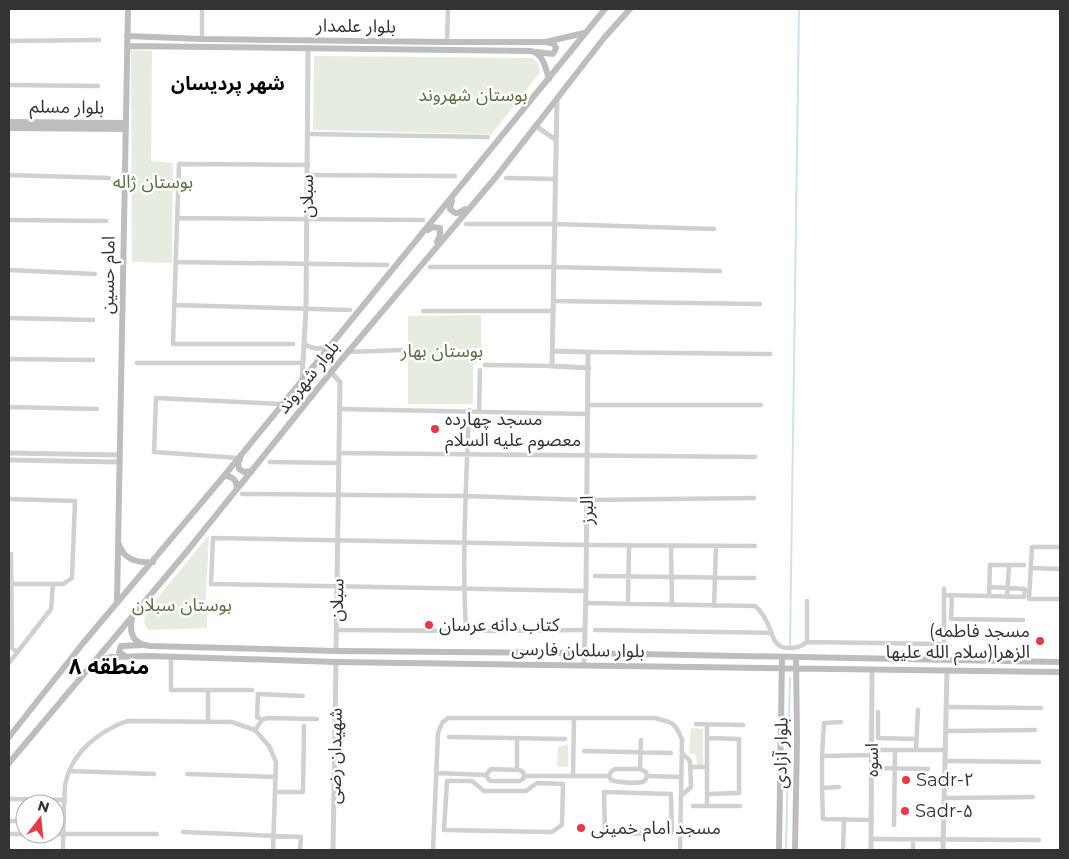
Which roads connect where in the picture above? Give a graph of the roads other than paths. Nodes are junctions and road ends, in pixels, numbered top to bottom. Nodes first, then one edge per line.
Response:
1 (128, 9) edge
2 (202, 9) edge
3 (448, 9) edge
4 (605, 9) edge
5 (630, 9) edge
6 (584, 33) junction
7 (127, 36) junction
8 (202, 39) junction
9 (99, 40) dead end
10 (308, 40) junction
11 (9, 41) edge
12 (448, 42) junction
13 (546, 42) junction
14 (127, 46) junction
15 (308, 49) junction
16 (536, 52) junction
17 (549, 79) junction
18 (9, 85) edge
19 (98, 86) dead end
20 (557, 99) junction
21 (9, 122) edge
22 (126, 126) junction
23 (536, 126) junction
24 (9, 128) edge
25 (308, 134) junction
26 (488, 137) dead end
27 (556, 140) junction
28 (308, 165) junction
29 (9, 175) edge
30 (308, 175) junction
31 (455, 176) dead end
32 (109, 178) dead end
33 (506, 178) dead end
34 (555, 179) junction
35 (455, 194) junction
36 (470, 206) junction
37 (177, 218) junction
38 (307, 219) junction
39 (9, 220) edge
40 (423, 220) dead end
41 (106, 222) dead end
42 (466, 224) dead end
43 (555, 224) junction
44 (714, 229) dead end
45 (421, 236) junction
46 (431, 252) junction
47 (176, 262) junction
48 (307, 264) junction
49 (387, 265) dead end
50 (430, 267) dead end
51 (554, 267) junction
52 (9, 270) edge
53 (720, 271) dead end
54 (95, 274) dead end
55 (554, 301) junction
56 (760, 304) dead end
57 (174, 306) junction
58 (306, 309) junction
59 (350, 310) dead end
60 (423, 311) dead end
61 (554, 311) junction
62 (9, 318) edge
63 (93, 320) dead end
64 (294, 344) dead end
65 (304, 344) junction
66 (330, 346) junction
67 (402, 350) dead end
68 (552, 351) junction
69 (348, 352) junction
70 (588, 352) junction
71 (770, 354) dead end
72 (9, 359) edge
73 (93, 360) dead end
74 (137, 363) dead end
75 (303, 363) junction
76 (485, 365) dead end
77 (552, 366) junction
78 (588, 368) junction
79 (480, 370) dead end
80 (331, 372) junction
81 (302, 379) junction
82 (282, 404) junction
83 (588, 405) junction
84 (762, 405) dead end
85 (9, 408) edge
86 (97, 409) dead end
87 (340, 409) junction
88 (469, 410) junction
89 (479, 410) junction
90 (588, 414) junction
91 (9, 453) edge
92 (339, 453) junction
93 (467, 454) junction
94 (240, 456) junction
95 (587, 457) junction
96 (755, 457) dead end
97 (119, 458) junction
98 (9, 460) edge
99 (270, 462) dead end
100 (339, 463) junction
101 (252, 471) junction
102 (224, 476) junction
103 (237, 487) junction
104 (242, 494) dead end
105 (339, 495) junction
106 (466, 496) junction
107 (754, 498) dead end
108 (9, 499) edge
109 (587, 500) junction
110 (338, 540) junction
111 (118, 541) junction
112 (464, 542) junction
113 (586, 545) junction
114 (629, 545) junction
115 (671, 546) junction
116 (716, 546) junction
117 (755, 546) dead end
118 (1060, 547) edge
119 (10, 554) dead end
120 (153, 562) junction
121 (1009, 565) junction
122 (1024, 565) dead end
123 (1031, 568) junction
124 (1060, 569) edge
125 (595, 576) dead end
126 (629, 576) junction
127 (671, 577) junction
128 (715, 578) junction
129 (754, 578) dead end
130 (10, 584) edge
131 (53, 584) junction
132 (990, 586) junction
133 (337, 587) junction
134 (1008, 588) junction
135 (464, 589) junction
136 (586, 591) junction
137 (952, 595) junction
138 (989, 596) junction
139 (1007, 597) junction
140 (1060, 599) edge
141 (807, 601) dead end
142 (117, 603) junction
143 (586, 603) junction
144 (628, 604) junction
145 (672, 605) junction
146 (714, 606) junction
147 (132, 617) junction
148 (1023, 620) dead end
149 (337, 630) junction
150 (585, 630) junction
151 (595, 630) dead end
152 (466, 631) junction
153 (772, 633) junction
154 (807, 642) junction
155 (944, 644) junction
156 (144, 645) junction
157 (10, 649) edge
158 (336, 651) junction
159 (17, 652) junction
160 (584, 653) junction
161 (124, 656) junction
162 (171, 657) junction
163 (754, 657) junction
164 (782, 657) junction
165 (796, 657) junction
166 (822, 657) junction
167 (96, 660) junction
168 (944, 660) junction
169 (336, 662) junction
170 (1060, 662) edge
171 (9, 663) edge
172 (584, 665) junction
173 (754, 668) junction
174 (782, 668) junction
175 (797, 668) junction
176 (822, 668) junction
177 (872, 669) junction
178 (947, 670) junction
179 (1060, 672) edge
180 (208, 690) junction
181 (252, 690) dead end
182 (303, 696) dead end
183 (946, 707) junction
184 (1041, 708) dead end
185 (918, 710) dead end
186 (878, 712) dead end
187 (317, 719) dead end
188 (574, 719) junction
189 (262, 720) junction
190 (208, 722) junction
191 (841, 722) dead end
192 (696, 724) dead end
193 (707, 724) junction
194 (743, 725) dead end
195 (304, 726) dead end
196 (255, 730) junction
197 (1035, 730) dead end
198 (946, 731) junction
199 (9, 737) edge
200 (449, 737) dead end
201 (517, 738) junction
202 (707, 738) junction
203 (565, 739) dead end
204 (916, 739) junction
205 (641, 740) dead end
206 (895, 750) junction
207 (916, 750) junction
208 (946, 750) junction
209 (584, 751) dead end
210 (641, 752) junction
211 (670, 753) dead end
212 (682, 753) junction
213 (872, 753) junction
214 (822, 756) junction
215 (945, 761) junction
216 (1039, 762) dead end
217 (9, 763) edge
218 (690, 766) junction
219 (707, 767) junction
220 (877, 768) dead end
221 (895, 768) junction
222 (928, 769) dead end
223 (517, 770) junction
224 (640, 770) junction
225 (69, 771) junction
226 (436, 773) junction
227 (154, 774) dead end
228 (187, 774) dead end
229 (486, 775) junction
230 (524, 776) junction
231 (573, 776) junction
232 (609, 776) junction
233 (647, 776) junction
234 (276, 777) junction
235 (681, 777) junction
236 (504, 781) junction
237 (626, 782) junction
238 (839, 787) dead end
239 (822, 788) junction
240 (504, 791) junction
241 (275, 792) junction
242 (627, 793) junction
243 (65, 794) edge
244 (707, 794) junction
245 (681, 796) junction
246 (1034, 797) dead end
247 (945, 798) junction
248 (693, 806) dead end
249 (707, 806) junction
250 (740, 806) dead end
251 (844, 819) junction
252 (872, 820) junction
253 (894, 825) dead end
254 (183, 832) dead end
255 (65, 834) edge
256 (157, 834) dead end
257 (273, 835) junction
258 (871, 839) junction
259 (913, 840) junction
260 (1039, 840) dead end
261 (943, 841) junction
262 (334, 849) edge
263 (273, 850) edge
264 (300, 850) edge
265 (434, 850) edge
266 (680, 850) edge
267 (779, 850) edge
268 (795, 850) edge
269 (843, 850) edge
270 (871, 850) edge
271 (913, 850) edge
272 (943, 850) edge

1 - 7 main road, امام حسین
2 - 8 street
3 - 12 street
4 - 6 main road, بلوار شهروند
5 - 20 main road, بلوار شهروند
6 - 13 main road, بلوار علمدار
6 - 17 main road, بلوار شهروند
7 - 8 main road, بلوار علمدار
7 - 14 main road, امام حسین
8 - 10 main road, بلوار علمدار
9 - 11 street
10 - 12 main road, بلوار علمدار
10 - 15 main road
12 - 13 main road, بلوار علمدار
13 - 16 main road, بلوار علمدار
14 - 15 main road, بلوار علمدار
14 - 22 main road, امام حسین
15 - 16 main road, بلوار علمدار
15 - 25 street, سبلان
16 - 17 main road
17 - 35 main road, بلوار شهروند
18 - 19 street
20 - 23 main road, بلوار شهروند
20 - 27 street
21 - 22 main road, بلوار مسلم
22 - 24 main road, بلوار مسلم
22 - 97 main road, امام حسین
23 - 27 street
23 - 36 main road, بلوار شهروند
25 - 26 street
25 - 28 street, سبلان
27 - 34 street
28 - 30 street, سبلان
28 - 37 street
29 - 32 street
30 - 31 street
30 - 38 street, سبلان
33 - 34 street
34 - 43 street
35 - 36 main road
35 - 45 main road, بلوار شهروند
36 - 46 main road, بلوار شهروند
37 - 38 street
37 - 47 street
38 - 40 street
38 - 48 street, سبلان
39 - 41 street
42 - 43 street
43 - 44 street
43 - 51 street
45 - 46 main road
45 - 66 main road, بلوار شهروند
46 - 69 main road, بلوار شهروند
47 - 48 street
47 - 57 street
48 - 49 street
48 - 58 street, سبلان
50 - 51 street
51 - 53 street
51 - 55 street
52 - 54 street
55 - 56 street
55 - 61 street
57 - 58 street
57 - 64 street
58 - 59 street
58 - 65 street, سبلان
60 - 61 street
61 - 68 street
62 - 63 street
65 - 66 street
65 - 75 street, سبلان
66 - 81 main road, بلوار شهروند
67 - 69 street
68 - 70 street
68 - 77 street
69 - 80 main road, بلوار شهروند
70 - 71 street
70 - 78 street, البرز
72 - 73 street
74 - 75 street
75 - 81 street, سبلان
76 - 77 street
77 - 78 street
78 - 83 street, البرز
79 - 89 street
80 - 87 street, سبلان
80 - 101 main road, بلوار شهروند
81 - 82 main road, بلوار شهروند
82 - 94 main road, بلوار شهروند
82 - 94 street
83 - 84 street
83 - 90 street, البرز
85 - 86 street
87 - 88 street
87 - 92 street, سبلان
88 - 89 street
88 - 93 street
89 - 90 street
90 - 95 street, البرز
91 - 97 street
92 - 93 street
92 - 100 street, سبلان
93 - 95 street
93 - 106 street
94 - 101 main road
94 - 102 main road, بلوار شهروند
95 - 96 street
95 - 109 street, البرز
97 - 98 street
97 - 111 main road, امام حسین
99 - 100 street
100 - 105 street, سبلان
101 - 103 main road, بلوار شهروند
102 - 103 main road
102 - 120 main road, بلوار شهروند
103 - 147 main road, بلوار شهروند
104 - 105 street
105 - 106 street
105 - 110 street, سبلان
106 - 109 street
106 - 112 street
107 - 109 street
108 - 131 street
109 - 113 street, البرز
110 - 112 street
110 - 133 street, سبلان
110 - 133 street
111 - 120 main road
111 - 142 main road, امام حسین
112 - 113 street
112 - 135 street
113 - 114 street
113 - 136 street, البرز
114 - 115 street
114 - 126 street
115 - 116 street
115 - 127 street
116 - 117 street
116 - 128 street
118 - 123 street
119 - 130 street
120 - 142 main road, بلوار شهروند
121 - 122 street
121 - 132 street
121 - 134 street
123 - 124 street
123 - 140 street
125 - 126 street
126 - 127 street
126 - 144 street
127 - 128 street
127 - 145 street
128 - 129 street
128 - 146 street
130 - 131 street
130 - 157 street
131 - 159 street
132 - 134 street
132 - 138 street
133 - 135 street
133 - 149 street, سبلان
134 - 139 street
134 - 139 street
135 - 136 street
135 - 152 street
136 - 143 street, البرز
137 - 138 street
137 - 148 street
137 - 155 street
138 - 139 street
141 - 154 street
142 - 199 main road, بلوار شهروند
143 - 144 street
143 - 150 street, البرز
144 - 145 street
145 - 146 street
146 - 153 street
147 - 156 main road
147 - 167 main road, بلوار شهروند
149 - 152 street
149 - 158 street, سبلان
150 - 152 street
150 - 160 street, البرز
151 - 153 street
153 - 154 street
154 - 155 street
155 - 168 street
156 - 158 main road, بلوار سلمان فارسی
156 - 161 main road, بلوار سلمان فارسی
157 - 159 street
158 - 160 main road, بلوار سلمان فارسی
159 - 171 street
160 - 163 main road, بلوار سلمان فارسی
160 - 172 street, البرز
161 - 162 main road, بلوار سلمان فارسی
161 - 167 main road, بلوار سلمان فارسی
162 - 169 main road, بلوار سلمان فارسی
162 - 180 street
163 - 164 main road, بلوار سلمان فارسی
163 - 173 main road
164 - 165 main road, بلوار سلمان فارسی
164 - 174 main road, بلوار آزادی
165 - 166 main road, بلوار سلمان فارسی
165 - 175 main road, بلوار آزادی
166 - 168 main road, بلوار سلمان فارسی
166 - 176 main road
167 - 217 main road, بلوار شهروند
168 - 170 main road, بلوار سلمان فارسی
169 - 172 main road, بلوار سلمان فارسی
169 - 262 street, شهیدان رضی
172 - 173 main road, بلوار سلمان فارسی
173 - 174 main road, بلوار سلمان فارسی
174 - 175 main road, بلوار سلمان فارسی
174 - 267 main road, بلوار آزادی
175 - 176 main road, بلوار سلمان فارسی
175 - 268 main road, بلوار آزادی
176 - 177 main road, بلوار سلمان فارسی
177 - 178 main road, بلوار سلمان فارسی
177 - 213 street, اسوه
178 - 179 main road, بلوار سلمان فارسی
178 - 183 street
180 - 181 street
180 - 190 street
182 - 189 street
183 - 184 street
183 - 198 street
185 - 204 street
186 - 204 street
187 - 189 street
188 - 212 street
188 - 226 street
188 - 231 street
189 - 196 street
190 - 196 street
190 - 225 street
191 - 214 street
192 - 193 street
193 - 194 street
193 - 202 street
195 - 241 street
196 - 234 street
197 - 198 street
198 - 208 street
200 - 201 street
201 - 203 street
201 - 223 street
202 - 219 street
202 - 244 street
204 - 207 street
205 - 210 street
206 - 207 street
206 - 213 street
206 - 221 street
207 - 208 street
208 - 215 street
209 - 210 street
210 - 211 street
210 - 224 street
212 - 218 street
212 - 235 street
213 - 214 street
213 - 252 street, اسوه
214 - 239 street
215 - 216 street
215 - 247 street
218 - 219 street
218 - 245 street
219 - 244 street
220 - 221 street
221 - 222 street
221 - 253 street
223 - 229 street
223 - 230 street
224 - 232 street
224 - 233 street
225 - 227 street
225 - 243 street
226 - 229 street
226 - 265 street
228 - 234 street
229 - 236 street
230 - 231 street
230 - 236 street
231 - 232 street
232 - 237 street
233 - 235 street
233 - 237 street
234 - 241 street
235 - 245 street
236 - 240 street
237 - 242 street
238 - 239 street
239 - 251 street
240 - 240 street
241 - 257 street
242 - 242 street
244 - 249 street
245 - 266 street
246 - 247 street
247 - 261 street
248 - 249 street
249 - 250 street
251 - 252 street
251 - 269 street
252 - 258 street, اسوه
254 - 257 street
255 - 256 street
257 - 263 street
257 - 264 street
258 - 259 street
258 - 270 street, اسوه
259 - 261 street
259 - 271 street
260 - 261 street
261 - 272 street

